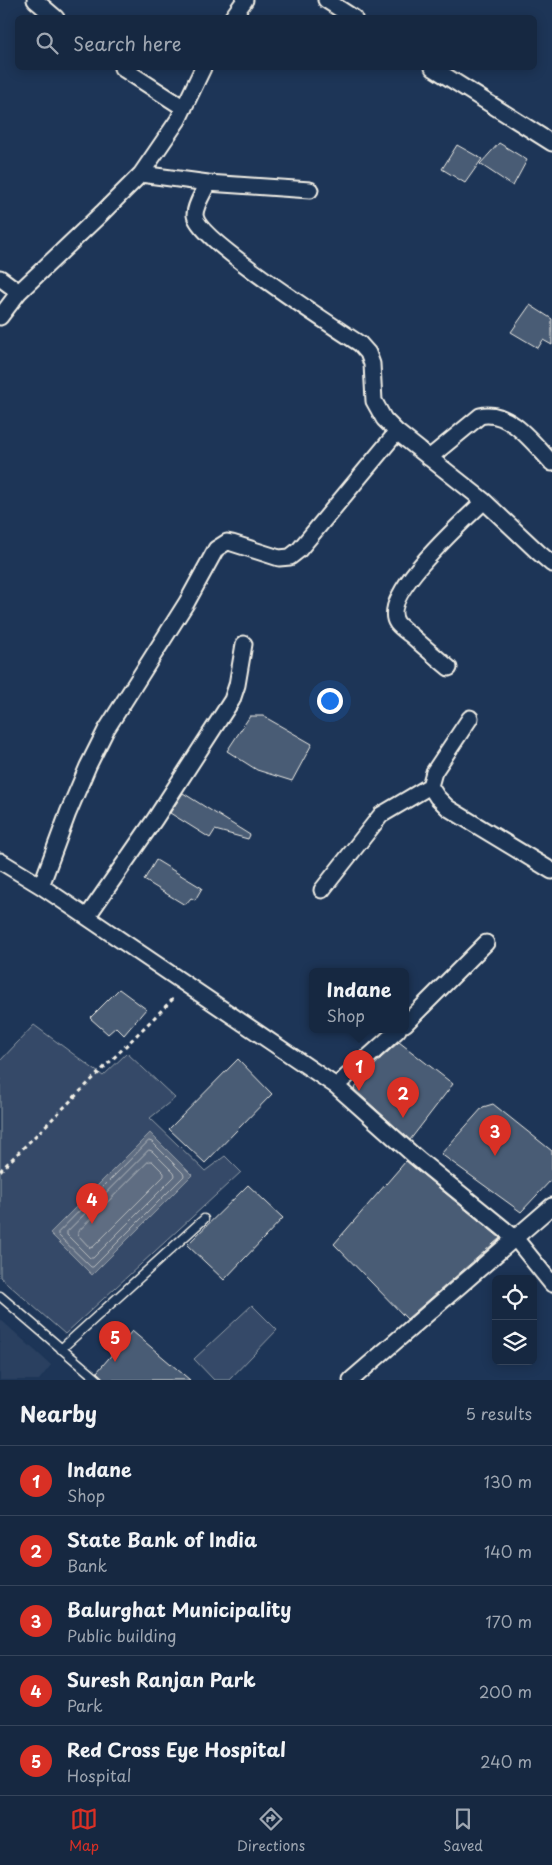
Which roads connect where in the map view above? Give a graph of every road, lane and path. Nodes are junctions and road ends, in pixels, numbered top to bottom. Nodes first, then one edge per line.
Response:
1 (35, 0) edge
2 (245, 0) edge
3 (326, 0) edge
4 (52, 15) edge
5 (234, 15) edge
6 (349, 15) edge
7 (125, 70) edge
8 (202, 70) edge
9 (436, 70) edge
10 (184, 108) junction
11 (552, 143) edge
12 (141, 174) junction
13 (208, 183) junction
14 (310, 190) dead end
15 (0, 278) edge
16 (19, 292) junction
17 (0, 317) edge
18 (397, 432) junction
19 (430, 458) junction
20 (552, 463) edge
21 (484, 501) junction
22 (552, 564) edge
23 (244, 644) dead end
24 (449, 668) dead end
25 (470, 718) dead end
26 (430, 786) junction
27 (0, 862) edge
28 (552, 871) edge
29 (41, 886) junction
30 (322, 890) dead end
31 (87, 917) junction
32 (486, 943) dead end
33 (186, 985) junction
34 (409, 1020) edge
35 (395, 1033) edge
36 (336, 1086) junction
37 (0, 1171) edge
38 (552, 1206) edge
39 (204, 1219) dead end
40 (515, 1238) junction
41 (552, 1284) edge
42 (0, 1296) edge
43 (61, 1349) junction
44 (98, 1380) edge
45 (351, 1380) edge

1 - 4 street
2 - 5 street
3 - 6 street
7 - 10 street
8 - 10 street
9 - 11 street
10 - 12 street
12 - 13 street
12 - 16 street
13 - 14 street
13 - 18 street
15 - 16 street
16 - 17 street
18 - 19 street
18 - 29 street
19 - 20 street
19 - 21 street
21 - 22 street
21 - 24 street
23 - 31 street
25 - 26 street
26 - 28 street
26 - 30 street
27 - 29 street
29 - 31 street
31 - 33 street
32 - 34 street
33 - 36 street
33 - 37 path
35 - 36 street
36 - 40 street
38 - 40 street
39 - 43 lane
40 - 41 street
40 - 45 street
42 - 43 lane
43 - 44 lane

